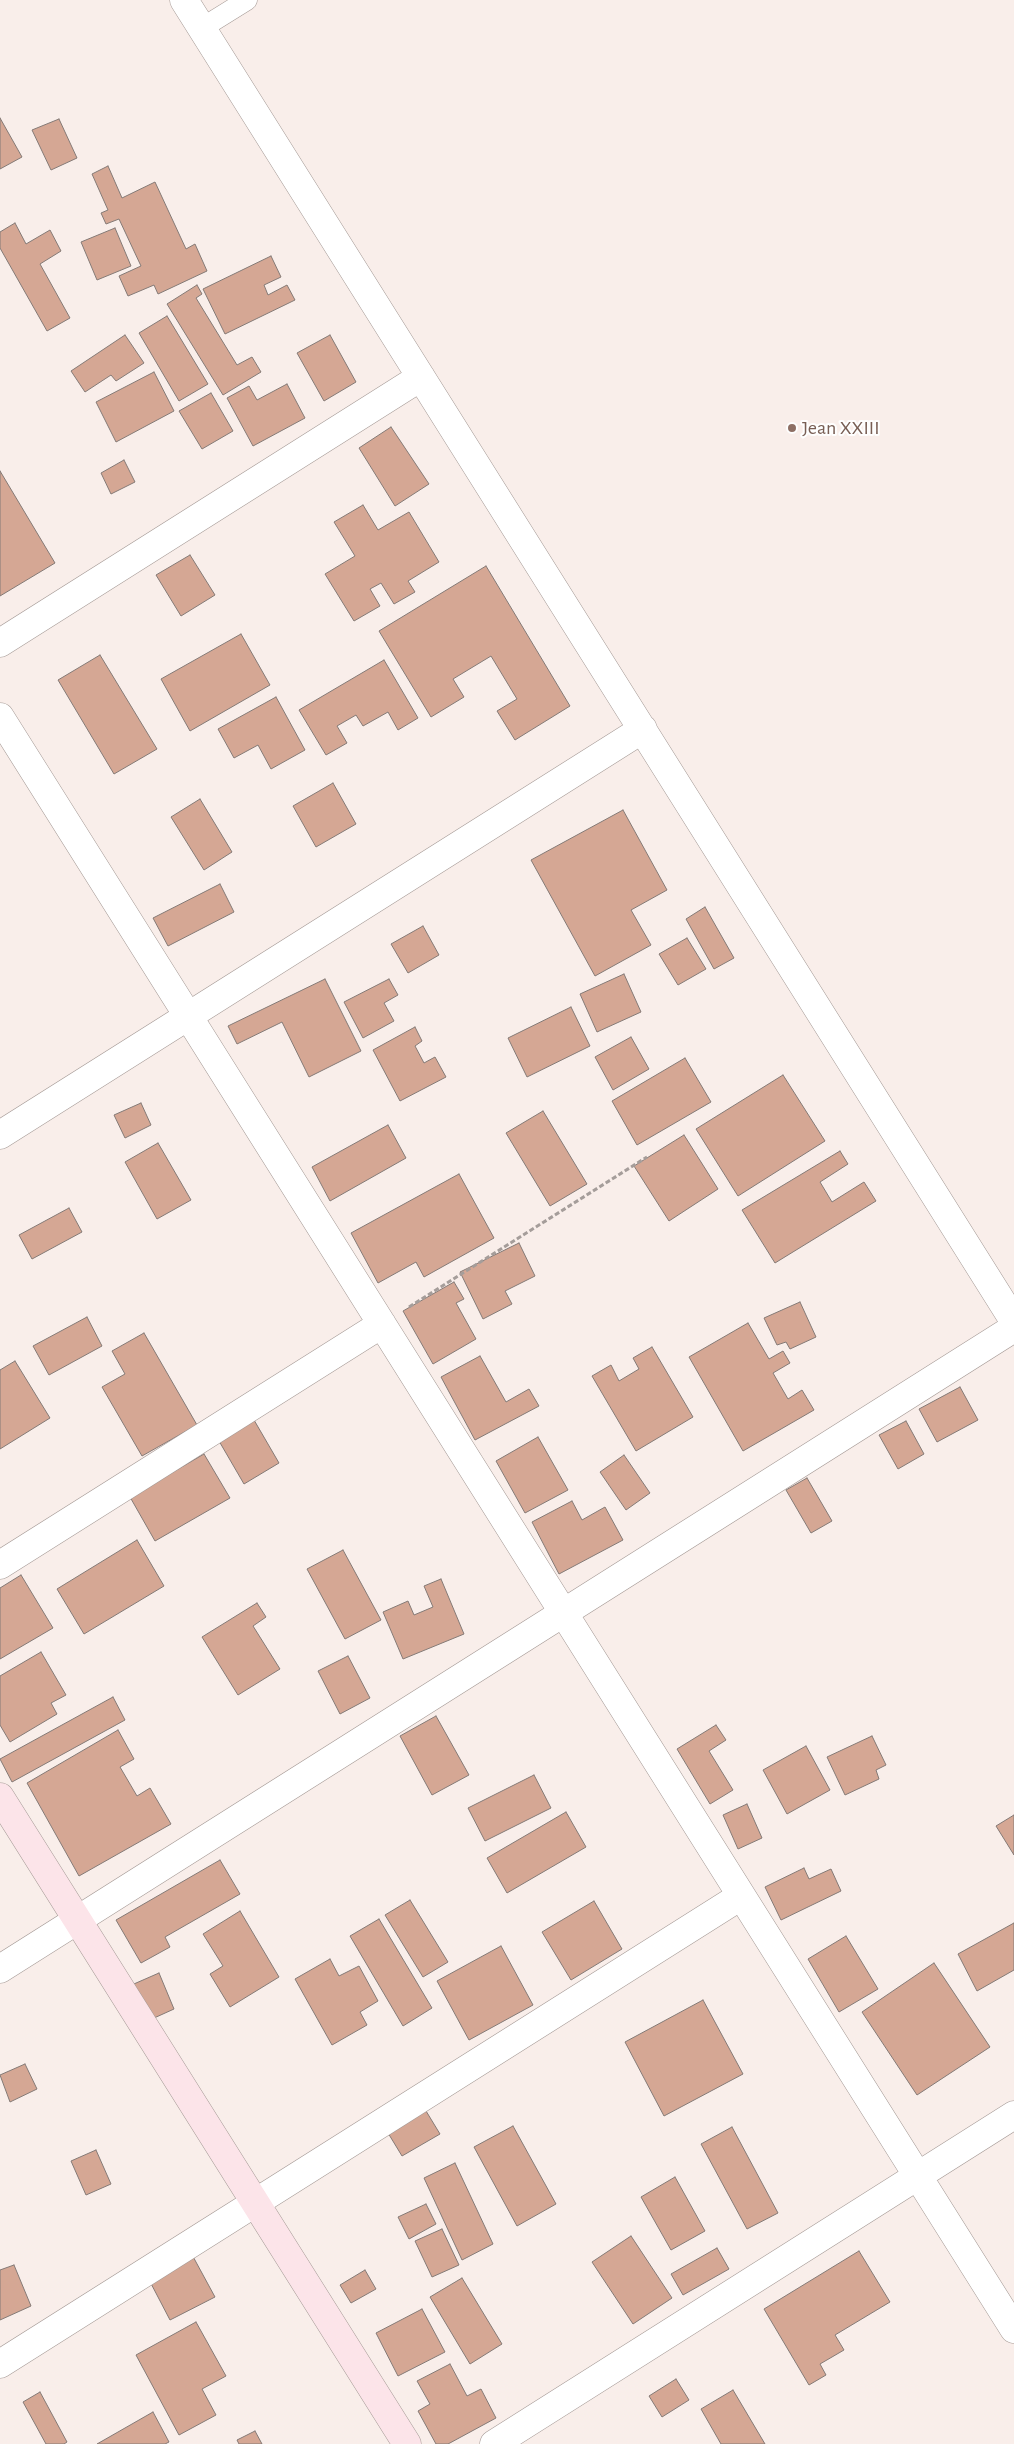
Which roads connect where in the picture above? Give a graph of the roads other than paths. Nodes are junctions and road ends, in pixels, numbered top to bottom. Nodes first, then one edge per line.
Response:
1 (184, 0) edge
2 (247, 0) edge
3 (202, 28) junction
4 (421, 377) junction
5 (0, 643) edge
6 (0, 717) edge
7 (642, 729) junction
8 (188, 1016) junction
9 (0, 1135) edge
10 (1014, 1321) edge
11 (382, 1324) junction
12 (1014, 1328) edge
13 (0, 1565) edge
14 (564, 1613) junction
15 (0, 1797) edge
16 (741, 1896) junction
17 (78, 1920) junction
18 (0, 1969) edge
19 (1014, 2116) edge
20 (918, 2176) junction
21 (255, 2203) junction
22 (1014, 2329) edge
23 (0, 2364) edge
24 (407, 2444) edge
25 (494, 2444) edge

1 - 3 street
2 - 3 lane
3 - 4 street
4 - 5 street
4 - 7 street
6 - 8 street
7 - 8 street
7 - 10 street
8 - 9 street
8 - 11 street
11 - 13 street
11 - 14 street
12 - 14 street
14 - 16 street
14 - 17 street
15 - 17 street
16 - 20 street
16 - 21 street
17 - 18 street
17 - 21 street
19 - 20 street
20 - 22 street
20 - 25 street
21 - 23 street
21 - 24 street

